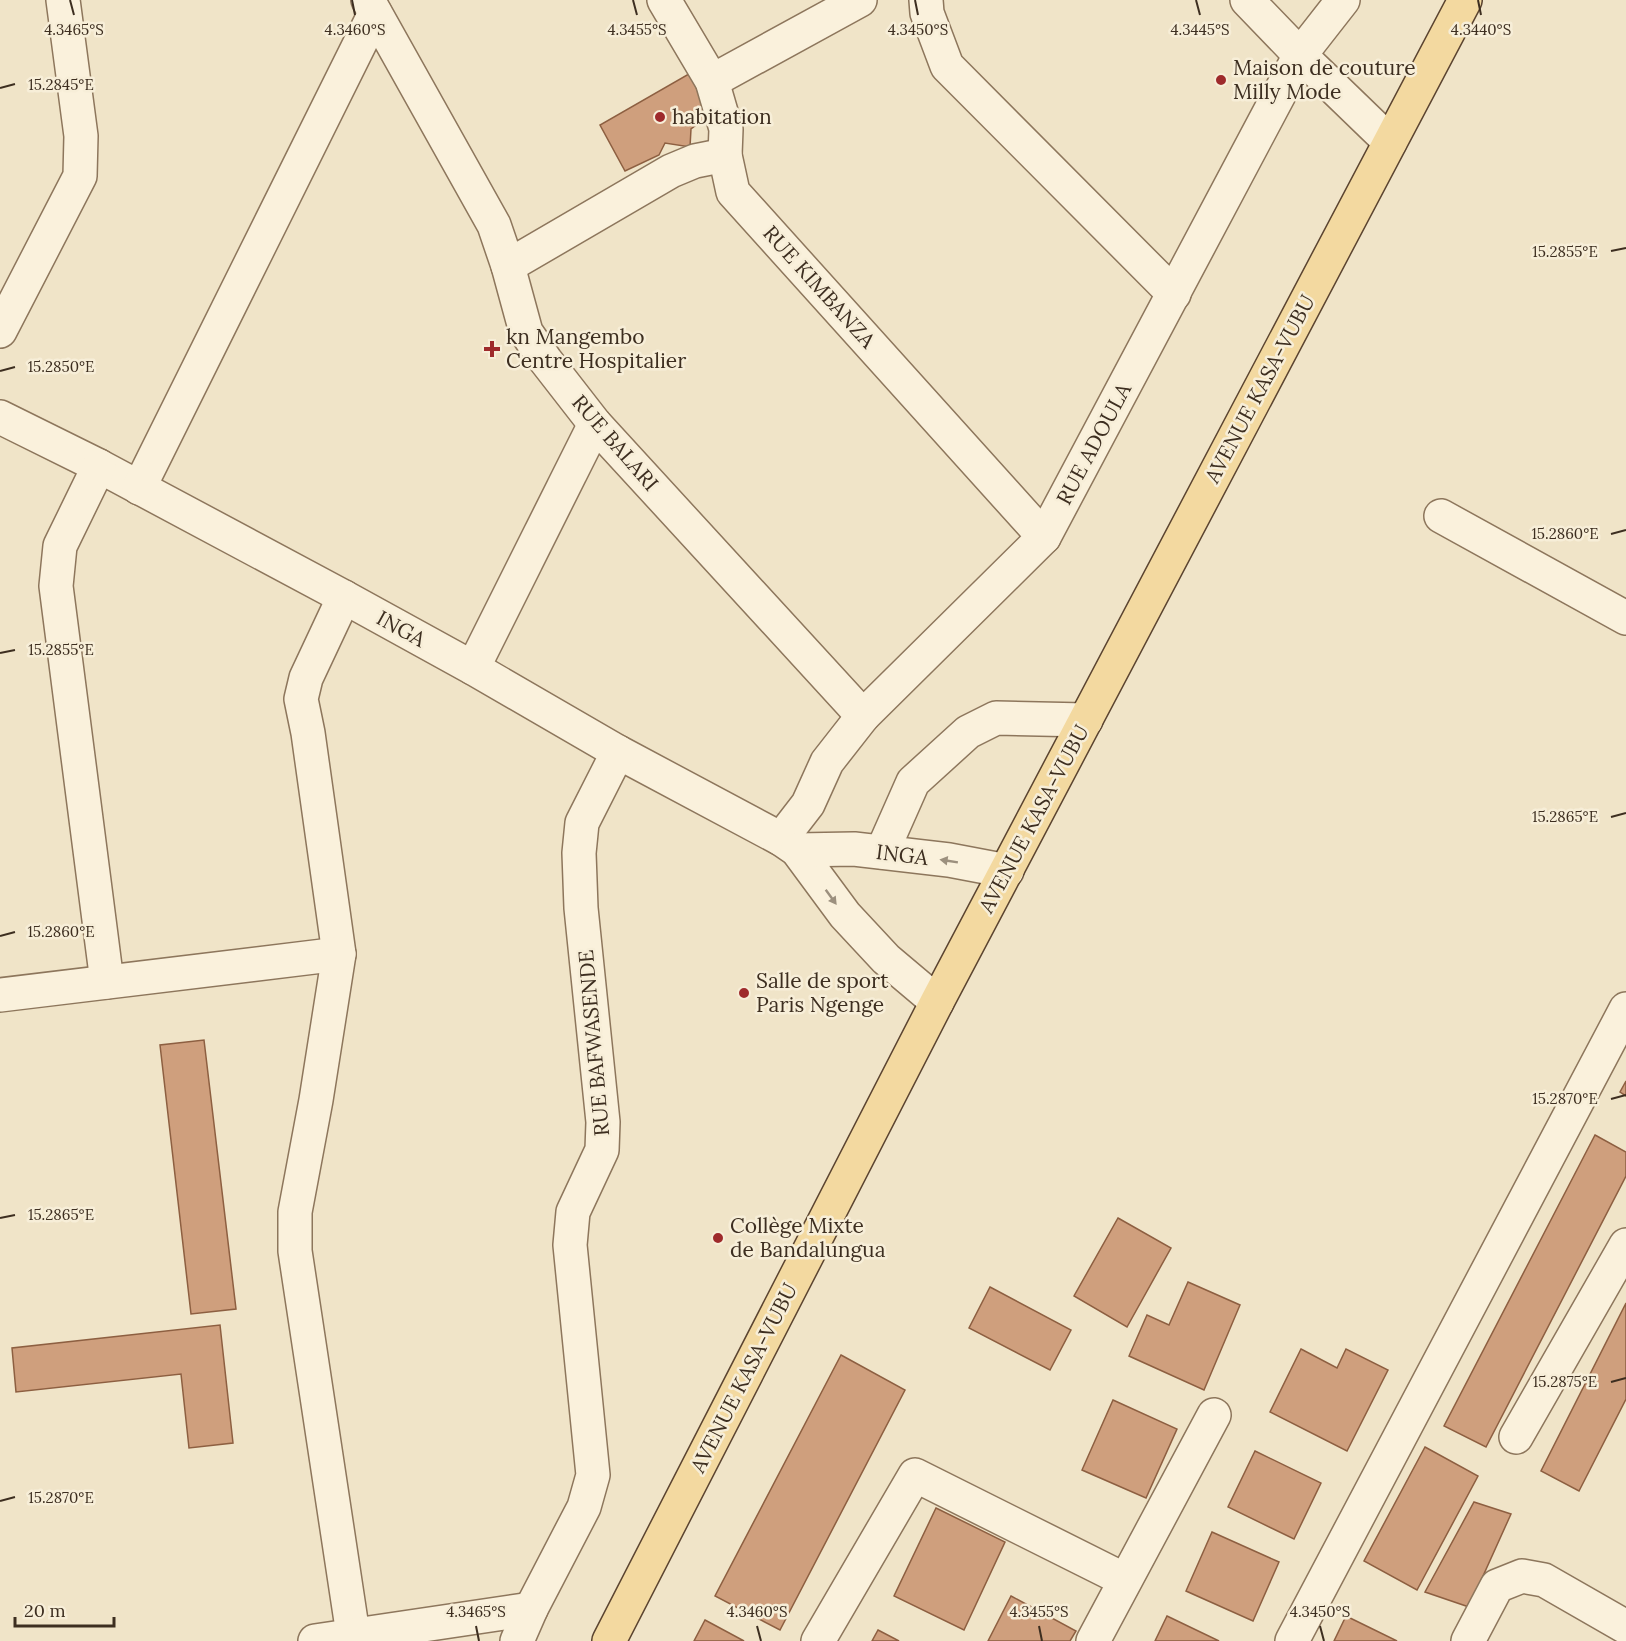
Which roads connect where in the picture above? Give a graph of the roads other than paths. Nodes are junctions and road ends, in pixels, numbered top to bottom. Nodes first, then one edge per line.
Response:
1 (63, 0) edge
2 (664, 0) edge
3 (860, 0) edge
4 (926, 0) edge
5 (1247, 0) edge
6 (1343, 0) edge
7 (1465, 0) edge
8 (372, 7) edge
9 (1300, 55) junction
10 (712, 81) junction
11 (1390, 142) junction
12 (725, 155) junction
13 (508, 266) junction
14 (1174, 294) junction
15 (0, 331) edge
16 (0, 417) edge
17 (595, 424) junction
18 (99, 466) junction
19 (139, 488) junction
20 (1442, 516) dead end
21 (1044, 537) junction
22 (344, 597) junction
23 (1626, 618) edge
24 (473, 668) junction
25 (862, 716) junction
26 (1086, 720) junction
27 (618, 752) junction
28 (789, 845) junction
29 (882, 852) junction
30 (1007, 871) junction
31 (339, 954) junction
32 (107, 982) junction
33 (0, 994) edge
34 (937, 1002) junction
35 (1626, 1010) edge
36 (1626, 1245) edge
37 (1214, 1415) dead end
38 (1516, 1437) dead end
39 (1125, 1580) junction
40 (531, 1609) junction
41 (1626, 1627) edge
42 (353, 1638) edge
43 (315, 1641) edge
44 (517, 1641) edge
45 (609, 1641) edge
46 (818, 1641) edge
47 (1093, 1641) edge
48 (1292, 1641) edge
49 (1468, 1641) edge

1 - 15 street
2 - 10 street, RUE KIMBANZA
3 - 10 street
4 - 14 street
5 - 9 street
6 - 9 street, RUE ADOULA
7 - 11 main road, AVENUE KASA-VUBU
8 - 13 street, RUE BALARI
8 - 19 street
9 - 11 street
9 - 14 street, RUE ADOULA
10 - 12 street, RUE KIMBANZA
11 - 26 main road, AVENUE KASA-VUBU
12 - 13 street
12 - 21 street, RUE KIMBANZA
13 - 17 street, RUE BALARI
14 - 21 street, RUE ADOULA
16 - 18 street, INGA
17 - 24 street
17 - 25 street, RUE BALARI
18 - 19 street, INGA
18 - 32 street
19 - 22 street, INGA
20 - 23 street
21 - 25 street, RUE ADOULA
22 - 24 street, INGA
22 - 31 street
24 - 27 street, INGA
25 - 28 street, RUE ADOULA
26 - 29 street
26 - 30 main road, AVENUE KASA-VUBU
27 - 28 street, INGA
27 - 40 street, RUE BAFWASENDE
28 - 29 street, INGA
28 -> 34 street, INGA
30 -> 29 street, INGA
30 - 34 main road, AVENUE KASA-VUBU
31 - 32 street
31 - 42 street
32 - 33 street
34 - 45 main road, AVENUE KASA-VUBU
35 - 48 street
36 - 38 street
37 - 39 street
39 - 46 street
39 - 47 street
40 - 42 street
40 - 44 street, RUE BAFWASENDE
41 - 49 street
42 - 43 street

